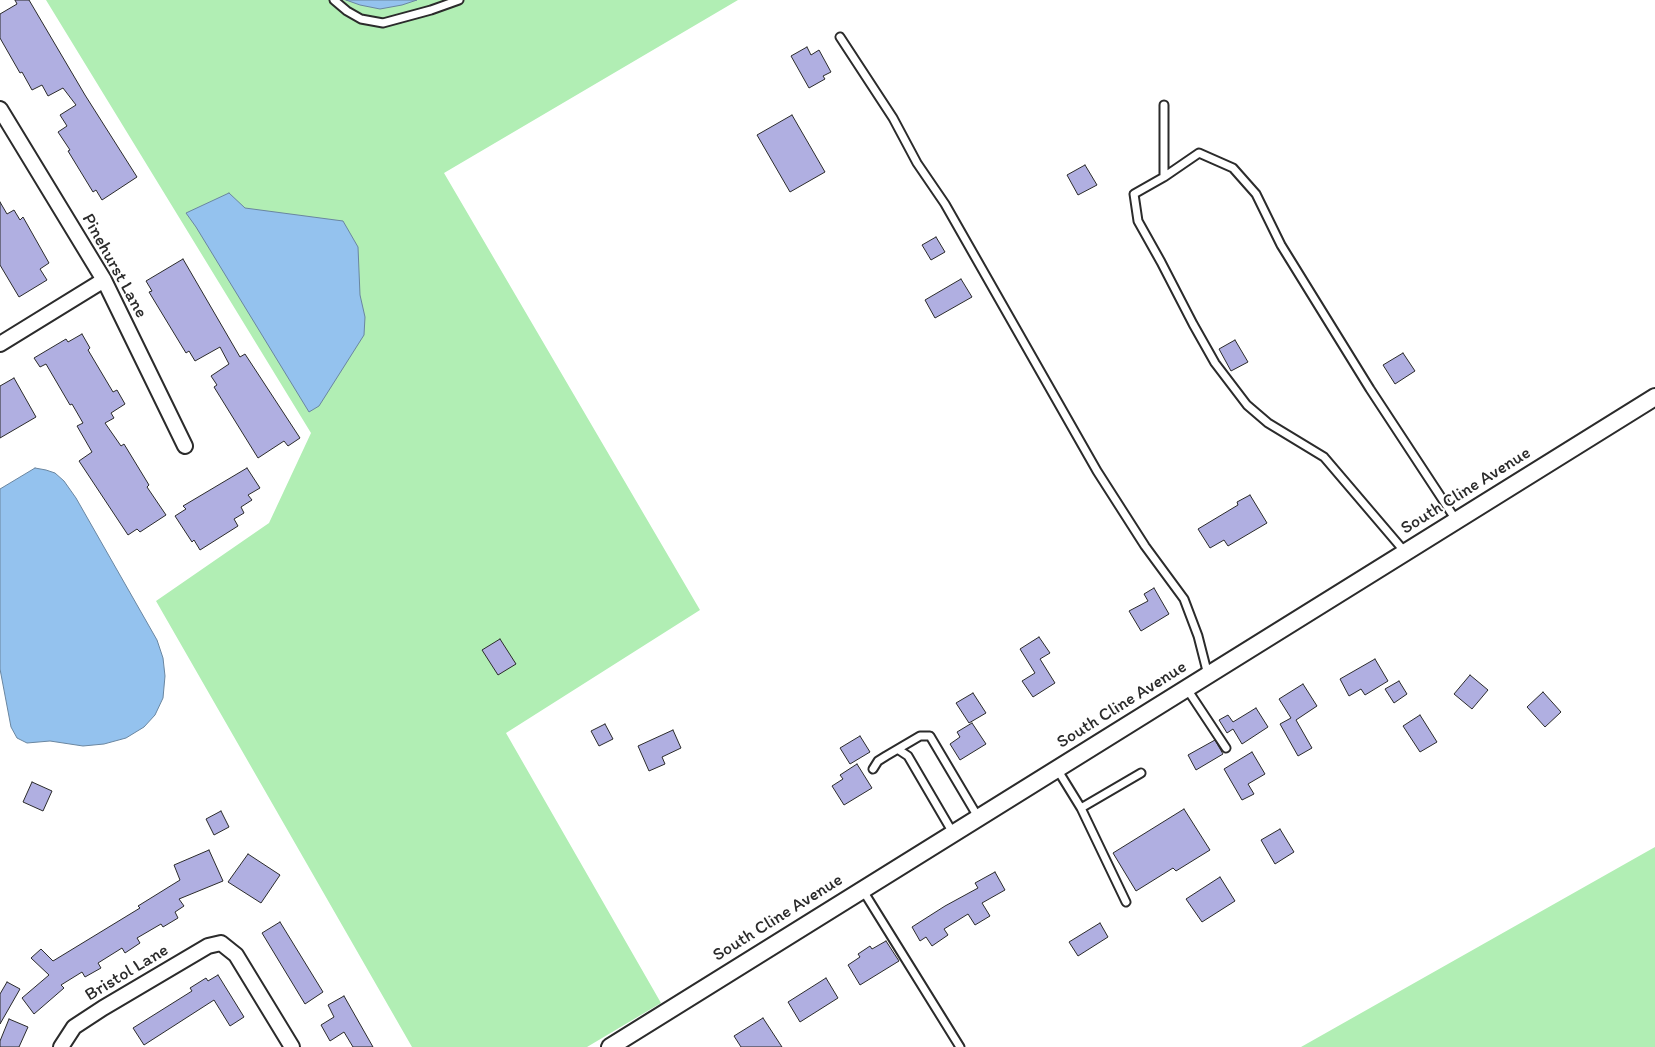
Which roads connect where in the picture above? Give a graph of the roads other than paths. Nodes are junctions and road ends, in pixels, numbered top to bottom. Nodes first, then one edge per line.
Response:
1 (334, 0) edge
2 (459, 0) edge
3 (840, 36) dead end
4 (1164, 106) dead end
5 (0, 109) edge
6 (1164, 176) junction
7 (104, 280) junction
8 (0, 344) edge
9 (1655, 397) edge
10 (186, 446) dead end
11 (1456, 521) junction
12 (1405, 552) junction
13 (1208, 675) junction
14 (1186, 688) junction
15 (1226, 748) dead end
16 (899, 750) junction
17 (873, 769) dead end
18 (1057, 769) junction
19 (1142, 773) dead end
20 (1081, 808) junction
21 (978, 817) junction
22 (953, 833) junction
23 (862, 889) junction
24 (1126, 902) dead end
25 (61, 1047) edge
26 (292, 1047) edge
27 (610, 1047) edge
28 (960, 1047) edge

1 - 2 lane
3 - 13 lane
4 - 6 lane
5 - 7 street, Pinehurst Lane
6 - 11 lane
6 - 12 lane
7 - 8 street
7 - 10 street, Pinehurst Lane
9 - 11 street, South Cline Avenue
11 - 12 street, South Cline Avenue
12 - 13 street, South Cline Avenue
13 - 14 street, South Cline Avenue
14 - 15 lane
14 - 18 street, South Cline Avenue
16 - 17 lane
16 - 21 lane
16 - 22 lane
18 - 20 lane
18 - 21 street, South Cline Avenue
19 - 20 lane
20 - 24 lane
21 - 22 street, South Cline Avenue
22 - 23 street, South Cline Avenue
23 - 27 street, South Cline Avenue
23 - 28 lane
25 - 26 street, Bristol Lane

